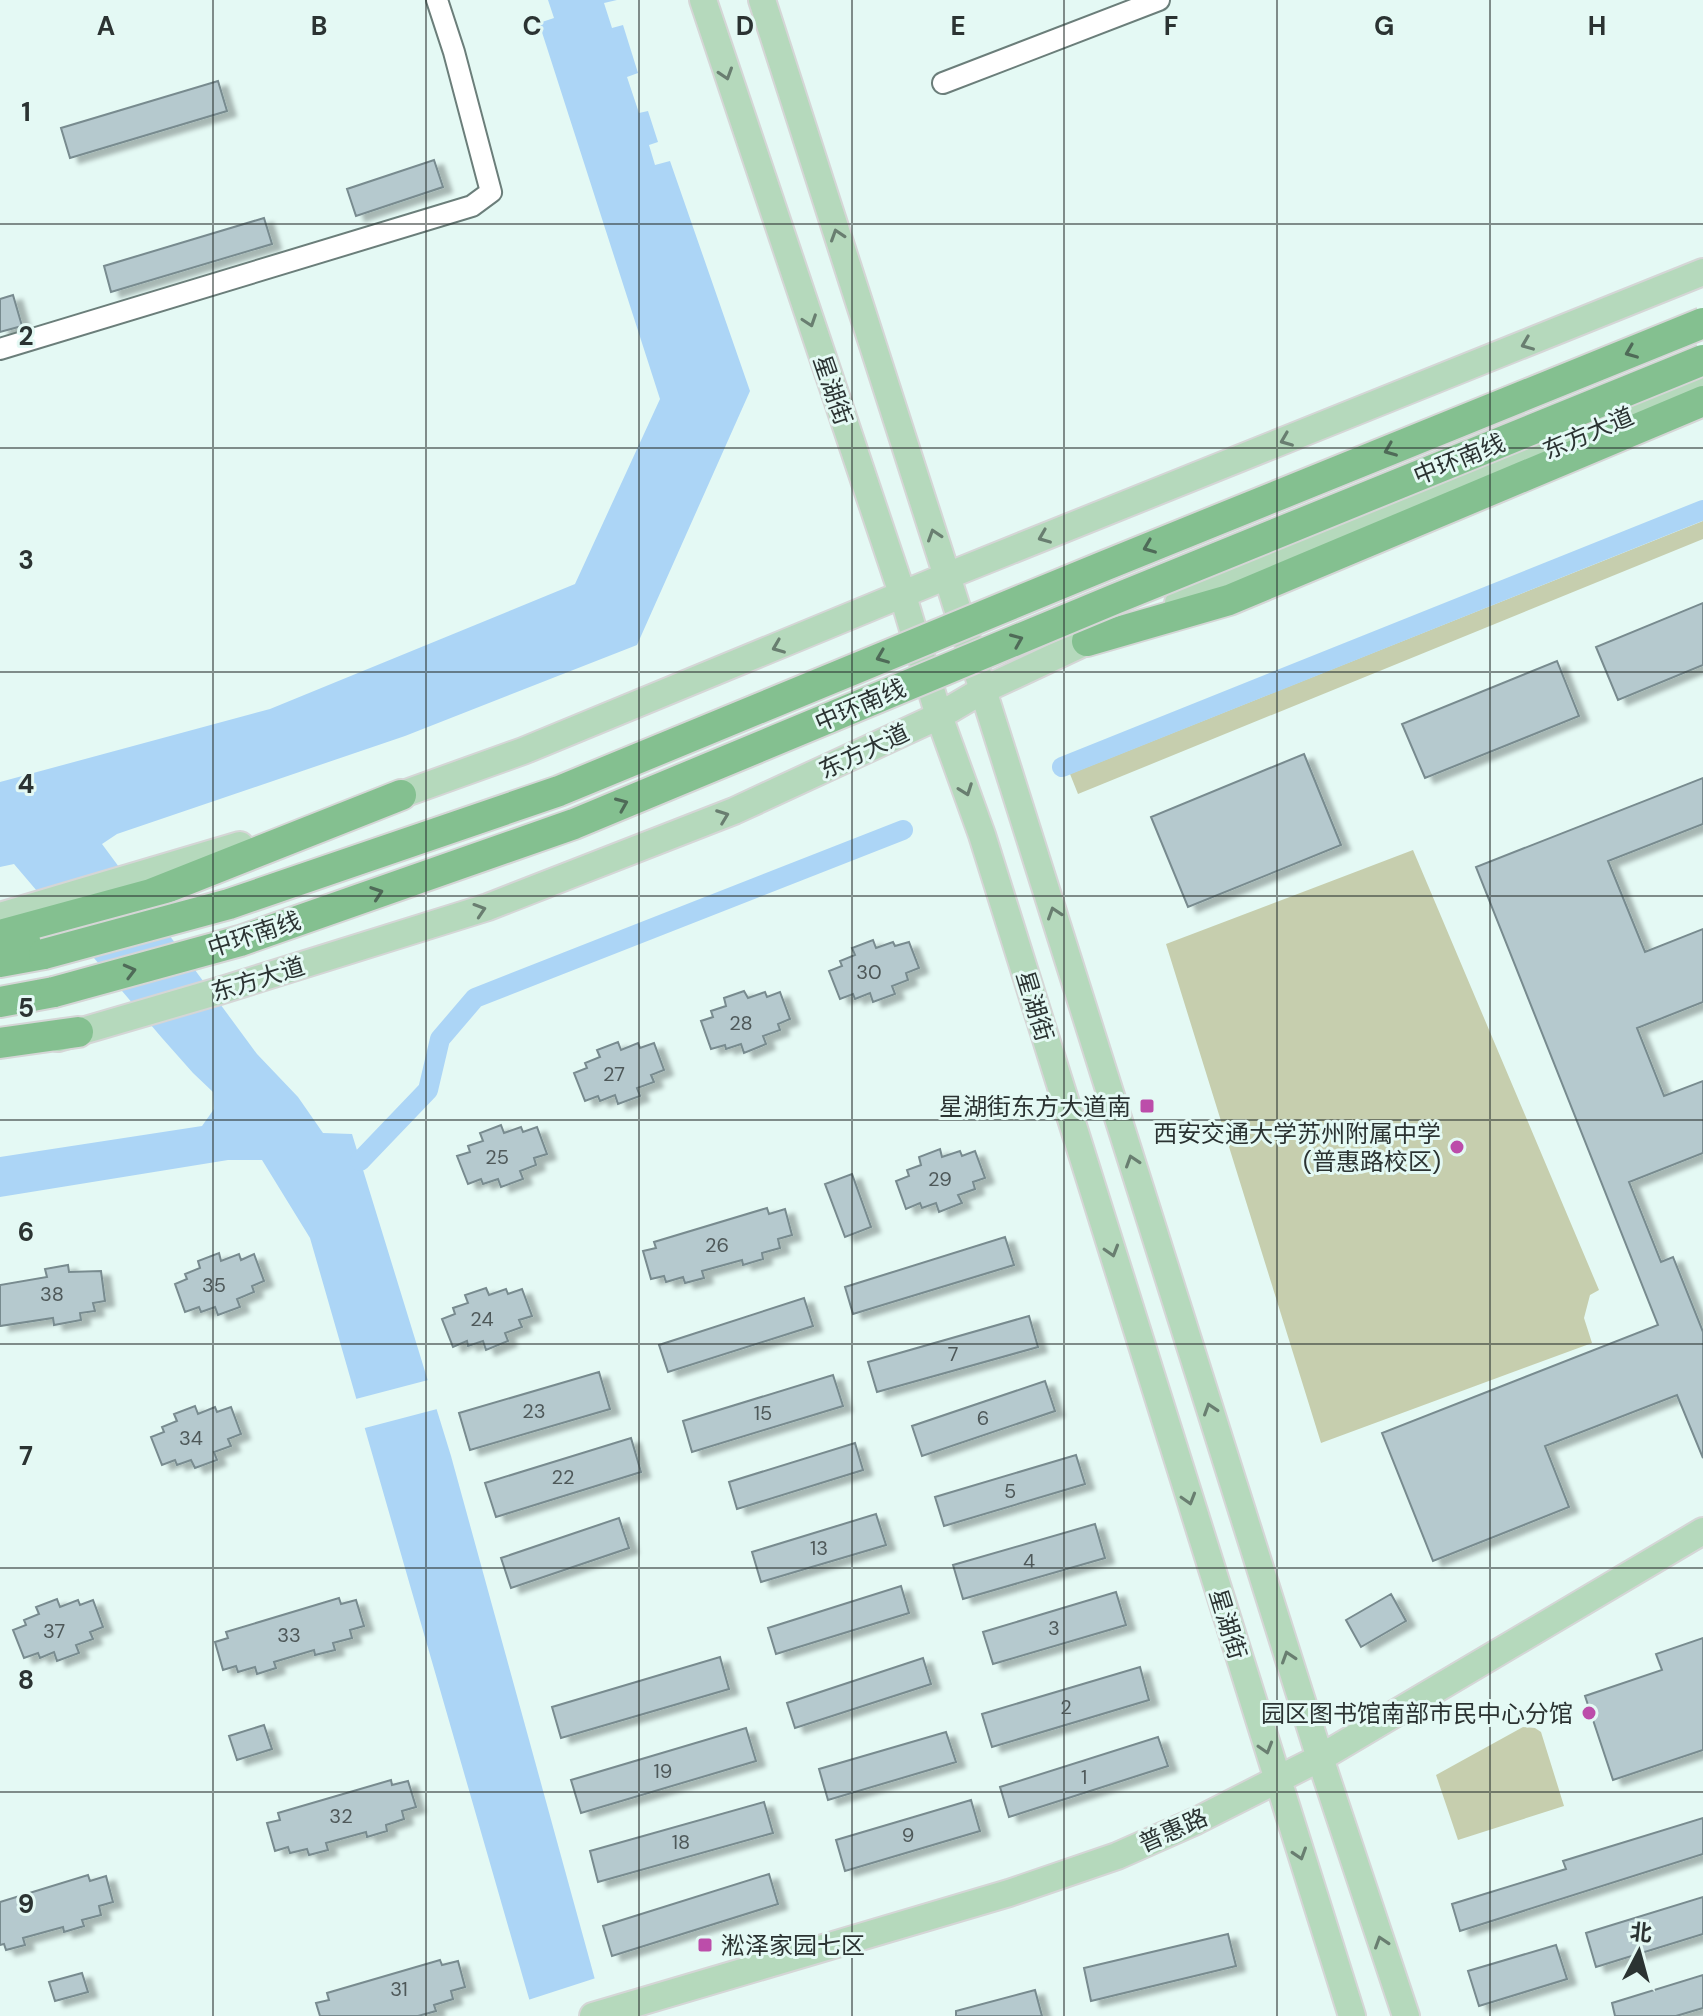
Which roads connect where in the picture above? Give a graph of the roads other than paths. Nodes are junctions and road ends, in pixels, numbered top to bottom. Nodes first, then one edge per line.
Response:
1 (437, 0) edge
2 (703, 0) edge
3 (762, 0) edge
4 (1159, 0) edge
5 (943, 83) dead end
6 (1703, 272) edge
7 (1703, 323) edge
8 (0, 349) edge
9 (1703, 360) edge
10 (1703, 385) edge
11 (1703, 401) edge
12 (947, 576) junction
13 (903, 596) junction
14 (1087, 641) junction
15 (983, 690) junction
16 (939, 716) junction
17 (401, 795) junction
18 (11, 914) edge
19 (0, 935) edge
20 (0, 962) edge
21 (0, 1002) edge
22 (78, 1032) junction
23 (0, 1043) edge
24 (0, 1054) edge
25 (1703, 1531) edge
26 (1320, 1758) junction
27 (1276, 1780) junction
28 (593, 2016) edge
29 (1352, 2016) edge
30 (1406, 2016) edge

1 - 8 street
2 -> 13 main road, 星湖街
12 -> 3 main road, 星湖街
4 - 5 street
6 -> 12 main road
7 -> 20 highway, 中环南线, bridge
21 -> 9 highway, 中环南线, bridge
10 - 14 main road, 东方大道
11 - 14 highway
12 - 13 main road
12 - 15 main road, 星湖街
13 - 16 main road, 星湖街
13 -> 17 main road
14 - 15 main road, 东方大道
15 - 16 main road, 东方大道
26 -> 15 main road, 星湖街
22 -> 16 main road, 东方大道
16 -> 27 main road, 星湖街
17 - 18 main road
17 - 19 highway
22 - 23 highway
22 - 24 main road, 东方大道
25 - 26 main road, 普惠路
26 - 27 main road, 普惠路
30 -> 26 main road, 星湖街
27 - 28 main road, 普惠路
27 -> 29 main road, 星湖街

